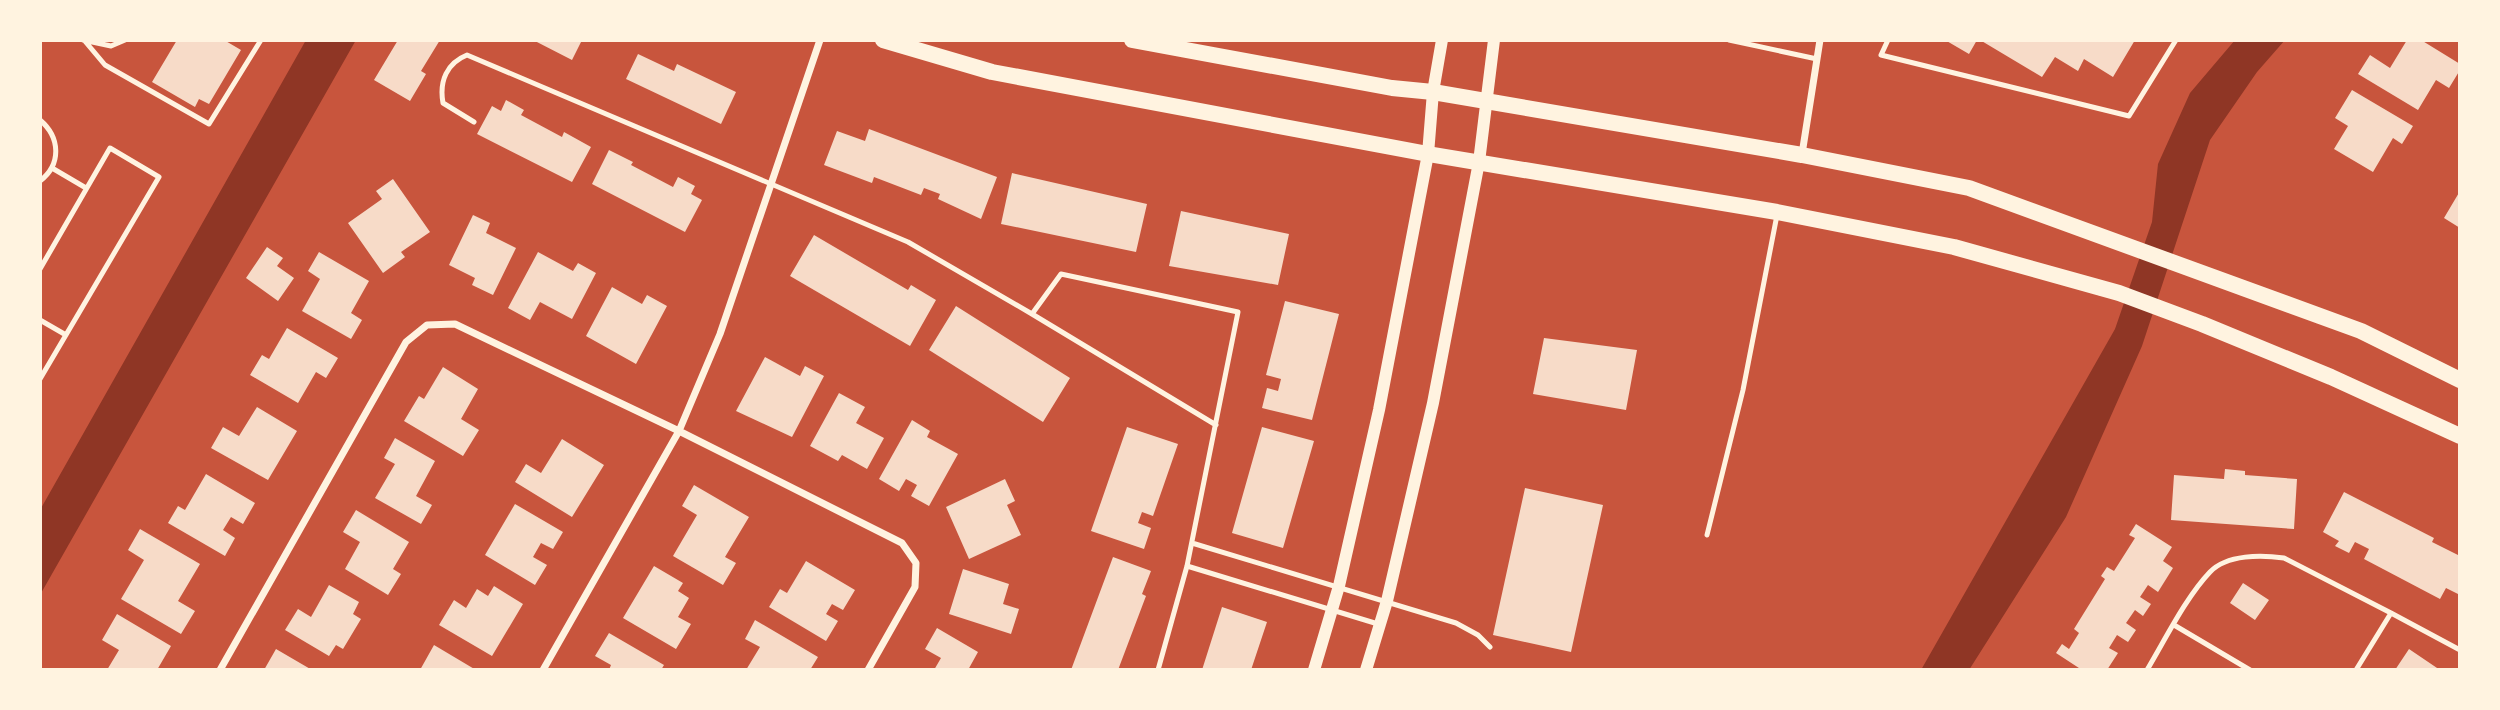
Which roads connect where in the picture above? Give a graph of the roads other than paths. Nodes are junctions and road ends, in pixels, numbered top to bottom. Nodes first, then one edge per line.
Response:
1 (83, 40) edge
2 (125, 40) edge
3 (261, 40) edge
4 (820, 40) edge
5 (883, 40) edge
6 (1132, 40) edge
7 (1442, 40) edge
8 (1494, 40) edge
9 (1729, 40) edge
10 (1820, 40) edge
11 (1888, 40) edge
12 (2176, 40) edge
13 (1817, 59) junction
14 (1433, 92) junction
15 (1485, 102) junction
16 (40, 120) edge
17 (474, 122) dead end
18 (1428, 154) junction
19 (1801, 155) junction
20 (1479, 162) junction
21 (52, 168) junction
22 (40, 181) edge
23 (771, 185) junction
24 (86, 188) junction
25 (1777, 212) junction
26 (40, 269) edge
27 (1032, 314) junction
28 (40, 320) edge
29 (66, 335) junction
30 (40, 379) edge
31 (2460, 380) edge
32 (1216, 425) junction
33 (679, 431) junction
34 (2460, 436) edge
35 (1707, 534) dead end
36 (1192, 543) junction
37 (1187, 566) junction
38 (1339, 586) junction
39 (1387, 601) junction
40 (1332, 611) junction
41 (2391, 613) junction
42 (1380, 625) junction
43 (2174, 625) junction
44 (1490, 647) dead end
45 (2460, 650) edge
46 (220, 670) edge
47 (542, 670) edge
48 (867, 670) edge
49 (1158, 670) edge
50 (1314, 670) edge
51 (1366, 670) edge
52 (2147, 670) edge
53 (2250, 670) edge
54 (2356, 670) edge

1 - 2 lane
1 - 3 lane
4 - 23 street
5 - 18 main road
6 - 14 main road
7 - 14 street
8 - 15 street
9 - 13 lane
10 - 13 street
11 - 12 lane
13 - 19 street
14 - 15 main road
14 - 18 street
15 - 19 main road
15 - 20 street
16 - 21 lane
17 - 23 lane
18 - 20 main road
18 - 38 street
19 - 31 main road
20 - 25 main road
20 - 39 street
21 - 22 lane
21 - 24 lane
23 - 27 lane
23 - 33 street
24 - 26 lane
24 - 29 lane
25 - 34 main road
25 - 35 lane
27 - 32 lane
27 - 32 lane
28 - 29 lane
29 - 30 lane
32 - 36 lane
33 - 46 street
33 - 47 street
33 - 48 street
36 - 37 lane
36 - 38 lane
37 - 40 lane
37 - 49 lane
38 - 39 lane
38 - 40 street
39 - 42 street
39 - 44 lane
40 - 42 lane
40 - 50 street
41 - 43 lane
41 - 45 lane
41 - 54 lane
42 - 51 street
43 - 52 lane
43 - 53 lane

